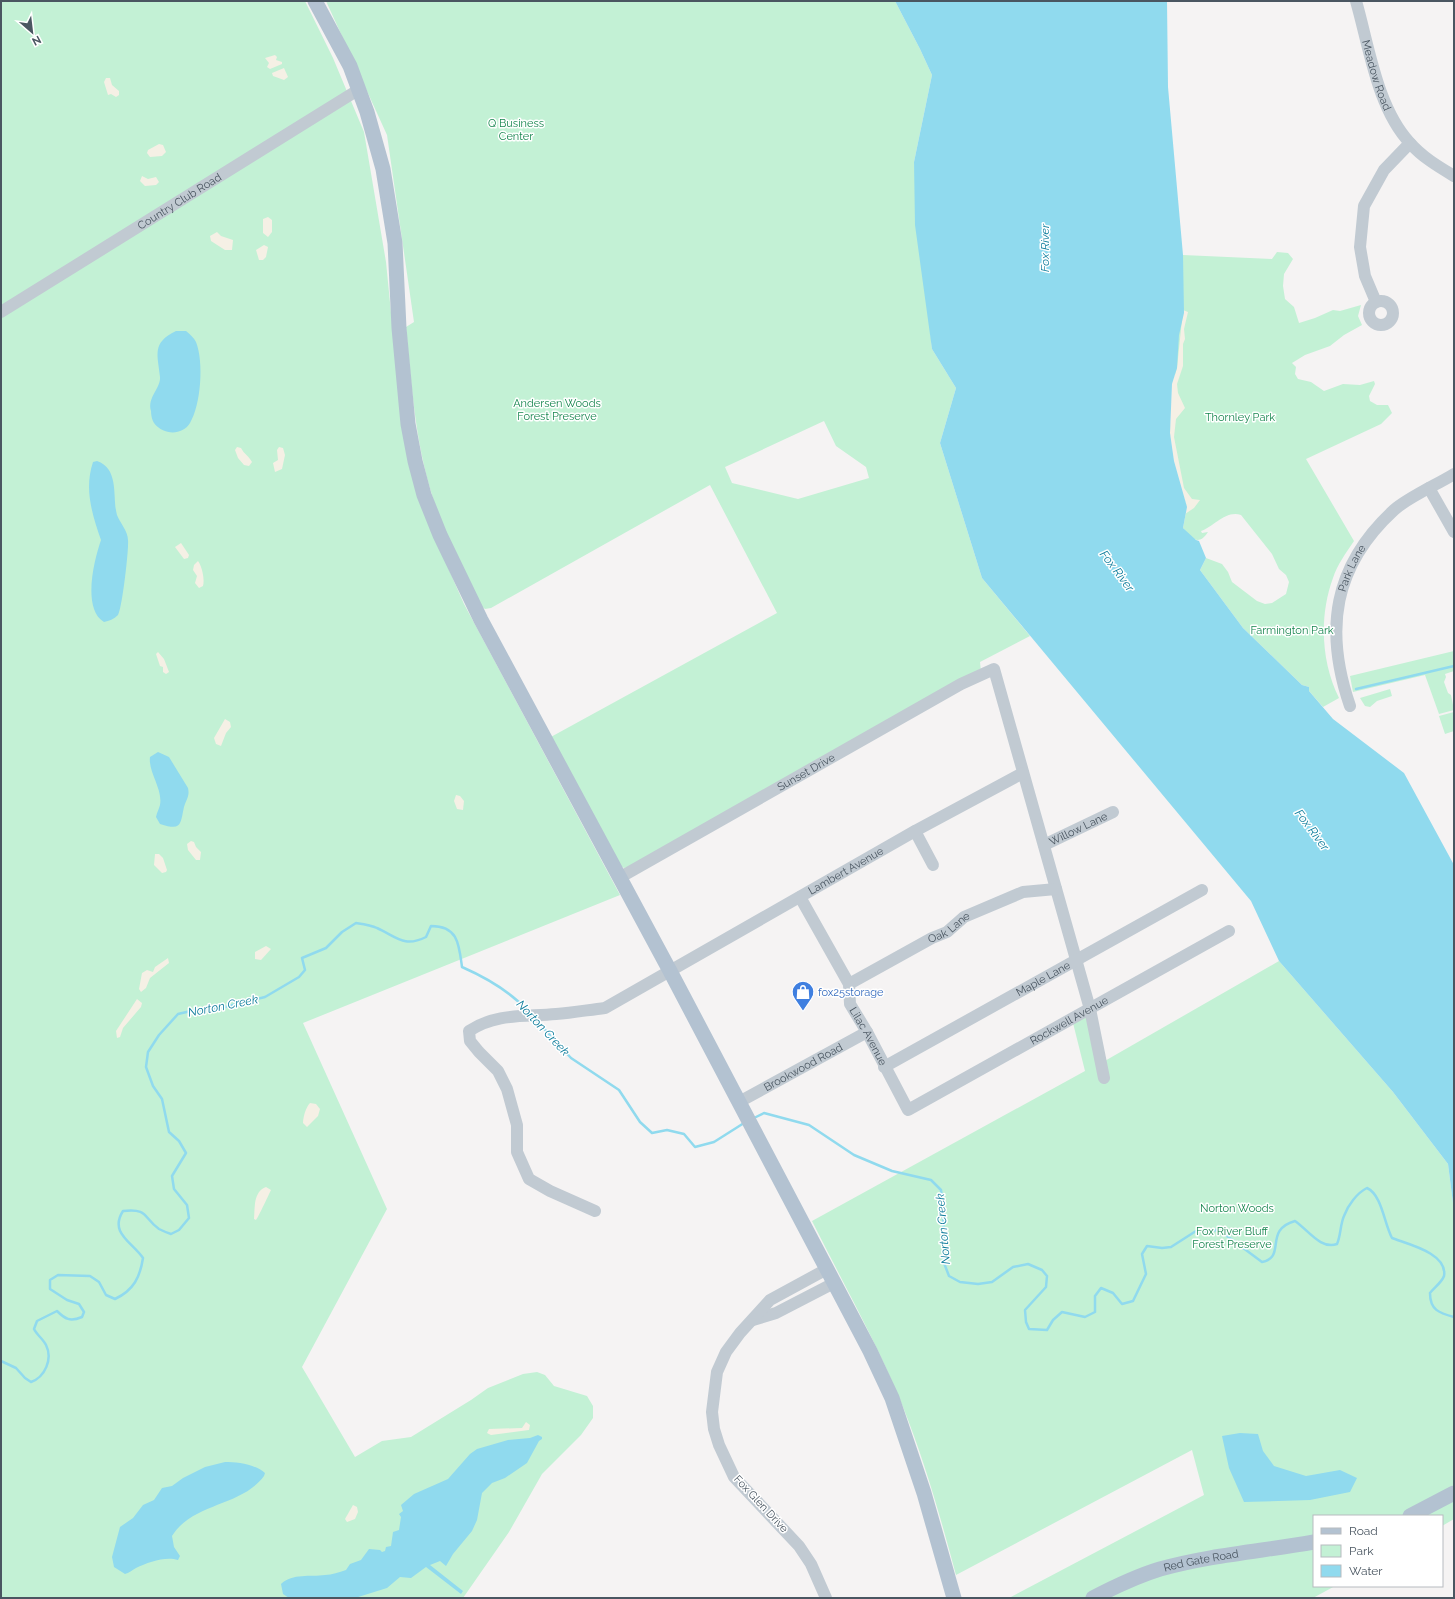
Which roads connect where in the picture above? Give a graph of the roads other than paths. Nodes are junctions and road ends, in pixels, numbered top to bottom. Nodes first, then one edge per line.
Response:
1 (315, 1) edge
2 (1356, 1) edge
3 (358, 90) junction
4 (1410, 143) junction
5 (1454, 176) edge
6 (1376, 302) dead end
7 (1, 312) edge
8 (1454, 474) edge
9 (1429, 488) junction
10 (1454, 532) edge
11 (1350, 706) dead end
12 (1023, 773) junction
13 (1113, 812) dead end
14 (915, 832) junction
15 (1044, 845) junction
16 (933, 865) dead end
17 (619, 878) junction
18 (1056, 889) junction
19 (1202, 890) dead end
20 (800, 897) junction
21 (1230, 931) dead end
22 (1076, 961) junction
23 (670, 971) junction
24 (849, 984) junction
25 (1090, 1009) junction
26 (867, 1032) junction
27 (884, 1067) junction
28 (1104, 1078) dead end
29 (742, 1107) junction
30 (909, 1110) joint
31 (595, 1211) dead end
32 (826, 1269) junction
33 (834, 1283) junction
34 (753, 1320) junction
35 (1454, 1493) edge
36 (1412, 1515) edge
37 (1313, 1542) edge
38 (826, 1598) edge
39 (954, 1598) edge
40 (1092, 1598) edge

1 - 3 main road
2 - 4 street, Meadow Road
3 - 7 street, Country Club Road
3 - 17 main road
4 - 5 street, Meadow Road
4 - 6 street
8 - 9 street, Park Lane
9 - 10 street
9 - 11 street, Park Lane
12 - 14 street, Lambert Avenue
12 - 15 street
12 - 17 street, Sunset Drive
13 - 15 street, Willow Lane
14 - 16 street
14 - 20 street, Lambert Avenue
15 - 18 street
17 - 23 main road
18 - 22 street
18 - 24 street, Oak Lane
19 - 22 street, Maple Lane
20 - 23 street, Lambert Avenue
20 - 24 street, Lilac Avenue
21 - 25 street, Rockwell Avenue
22 - 25 street
22 - 27 street, Maple Lane
23 - 29 main road
23 - 31 street, Lambert Avenue
24 - 26 street, Lilac Avenue
25 - 28 street
25 - 30 street, Rockwell Avenue
26 - 27 street, Lilac Avenue
26 - 29 street, Brookwood Road
27 - 30 street, Lilac Avenue
29 - 32 main road
32 - 33 main road
32 - 34 street, Fox Glen Drive
33 - 34 street, Fox Glen Drive
33 - 39 main road
34 - 38 street, Fox Glen Drive
35 - 36 main road
37 - 40 main road, Red Gate Road

